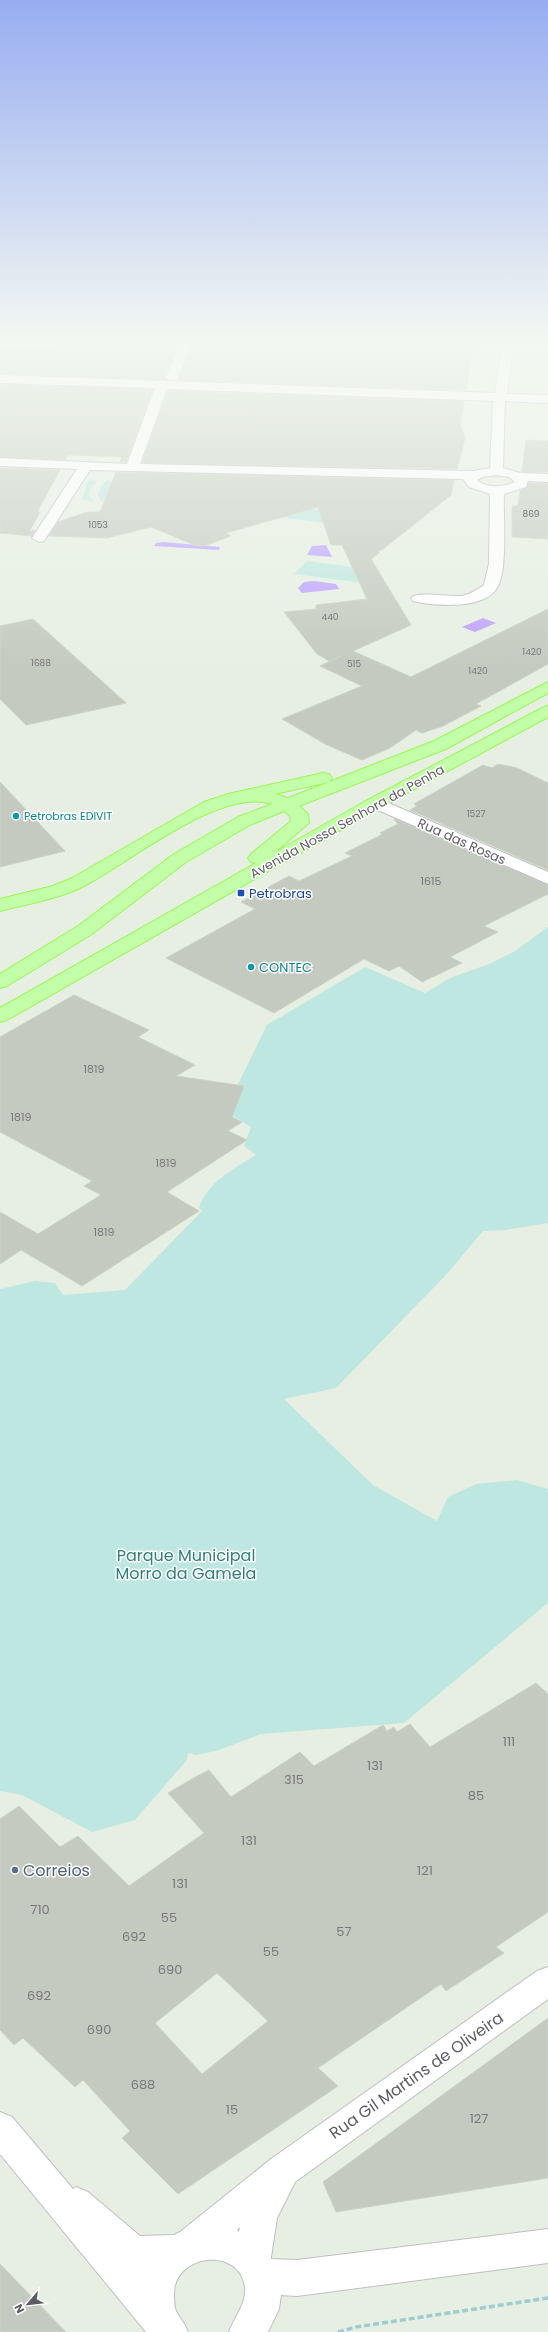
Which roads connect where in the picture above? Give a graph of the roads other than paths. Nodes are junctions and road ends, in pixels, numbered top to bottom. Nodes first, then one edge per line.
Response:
1 (139, 452) edge
2 (497, 452) edge
3 (0, 462) edge
4 (86, 466) junction
5 (132, 468) junction
6 (496, 471) junction
7 (473, 475) junction
8 (519, 476) junction
9 (548, 478) edge
10 (497, 490) junction
11 (39, 538) dead end
12 (418, 598) dead end
13 (548, 687) edge
14 (548, 711) edge
15 (393, 765) junction
16 (248, 795) junction
17 (288, 803) junction
18 (377, 803) junction
19 (548, 879) edge
20 (211, 895) junction
21 (3, 903) edge
22 (0, 982) edge
23 (0, 1016) edge
24 (548, 1982) edge
25 (0, 2128) edge
26 (26, 2162) junction
27 (283, 2170) junction
28 (548, 2246) edge
29 (185, 2248) junction
30 (258, 2301) edge
31 (166, 2326) edge

1 - 5 street
2 - 6 street
3 - 4 street
4 - 5 street
4 - 11 street
5 - 7 street
6 - 7 street
6 - 8 street
7 - 10 street
8 - 9 street
8 - 10 street
10 - 12 street
13 - 15 main road, Avenida Nossa Senhora da Penha
14 - 18 main road, Avenida Nossa Senhora da Penha
15 - 16 main road
15 - 17 main road, Avenida Nossa Senhora da Penha
16 - 17 main road
16 - 21 main road
17 - 20 main road
17 - 22 main road, Avenida Nossa Senhora da Penha
18 - 19 street, Rua das Rosas
18 - 20 main road, Avenida Nossa Senhora da Penha
20 - 23 main road, Avenida Nossa Senhora da Penha
24 - 27 street, Rua Gil Martins de Oliveira
25 - 26 street
26 - 29 street
26 - 31 street
27 - 29 street, Rua Gil Martins de Oliveira
27 - 30 street, Rua Gil Martins de Oliveira
28 - 30 street
29 - 30 street
29 - 31 street, Rua Gil Martins de Oliveira

